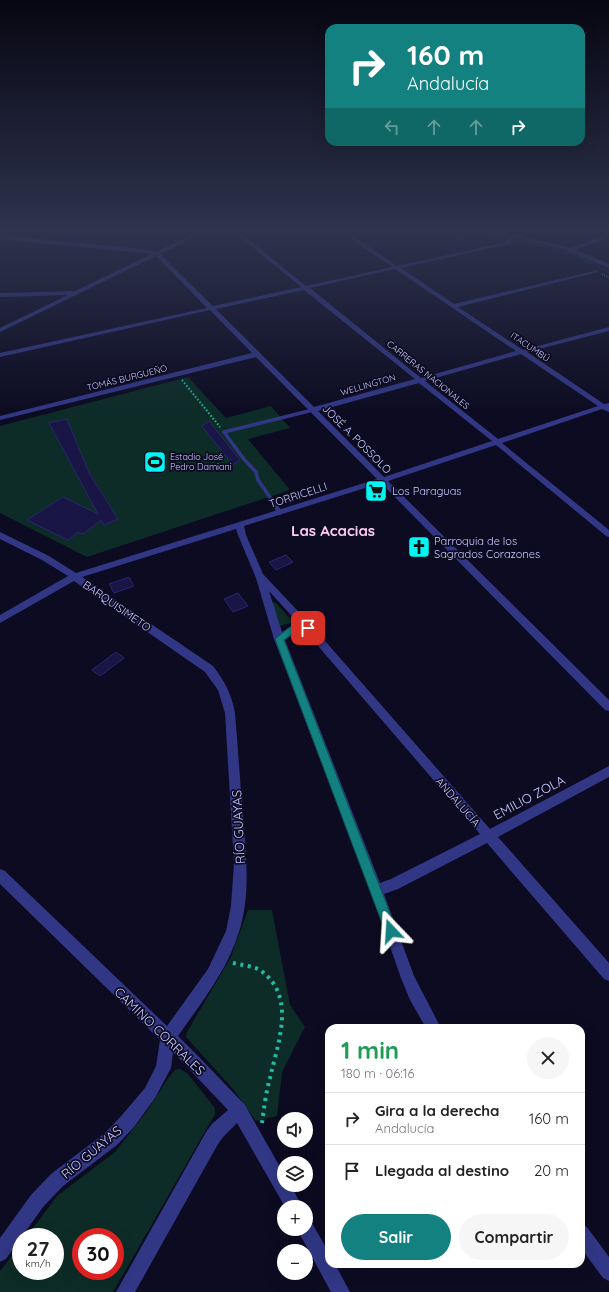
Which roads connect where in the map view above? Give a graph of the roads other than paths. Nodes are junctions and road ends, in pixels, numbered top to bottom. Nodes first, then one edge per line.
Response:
1 (81, 291) edge
2 (195, 291) edge
3 (285, 291) edge
4 (309, 291) edge
5 (431, 291) edge
6 (513, 291) edge
7 (77, 293) junction
8 (0, 295) edge
9 (453, 306) junction
10 (212, 308) junction
11 (609, 329) edge
12 (0, 330) edge
13 (521, 352) junction
14 (258, 354) junction
15 (0, 355) edge
16 (419, 380) junction
17 (607, 408) edge
18 (313, 410) junction
19 (0, 418) edge
20 (496, 442) junction
21 (382, 480) junction
22 (279, 513) junction
23 (240, 525) junction
24 (609, 534) edge
25 (0, 535) edge
26 (259, 575) junction
27 (76, 576) junction
28 (0, 620) edge
29 (308, 628) junction
30 (279, 639) junction
31 (224, 689) joint
32 (609, 707) edge
33 (609, 771) edge
34 (487, 836) junction
35 (0, 875) edge
36 (376, 890) junction
37 (609, 974) edge
38 (432, 1024) edge
39 (168, 1038) junction
40 (239, 1111) junction
41 (290, 1200) edge
42 (310, 1236) edge
43 (585, 1239) edge
44 (0, 1253) edge
45 (325, 1263) edge
46 (328, 1268) edge
47 (609, 1272) edge
48 (125, 1292) edge
49 (341, 1292) edge

1 - 7 street
2 - 10 street, JOSÉ A. POSSOLO
3 - 10 street
4 - 16 street, CARRERAS NACIONALES
5 - 9 street, ITACUMBÚ
6 - 9 street
7 - 8 street
7 - 12 street
9 - 13 street, ITACUMBÚ
10 - 14 street, JOSÉ A. POSSOLO
10 - 15 street
11 - 13 street, WELLINGTON
13 - 16 street, WELLINGTON
13 - 17 street, ITACUMBÚ
14 - 18 street, JOSÉ A. POSSOLO
14 - 19 street, TOMÁS BURGUEÑO
16 - 18 street, WELLINGTON
16 - 20 street, CARRERAS NACIONALES
17 - 20 street, TORRICELLI
18 - 21 street, JOSÉ A. POSSOLO
18 - 22 lane, WELLINGTON
20 - 21 street, TORRICELLI
20 - 24 street, CARRERAS NACIONALES
21 - 22 street, TORRICELLI
21 - 32 street, JOSÉ A. POSSOLO
22 - 23 street, TORRICELLI
23 - 26 street, ANDALUCÍA
23 - 27 street, TORRICELLI
25 - 27 street, BARQUISIMETO
26 - 29 street, ANDALUCÍA
26 - 30 street
27 - 28 street, TORRICELLI
27 - 31 street, BARQUISIMETO
29 - 30 street
29 - 34 street, ANDALUCÍA
30 - 36 street
31 - 39 street, RÍO GUAYAS
33 - 34 street, EMILIO ZOLA
34 - 36 street, EMILIO ZOLA
34 - 37 street, ANDALUCÍA
35 - 39 street, CAMINO CORRALES
36 - 38 street
39 - 40 street, CAMINO CORRALES
39 - 44 street, RÍO GUAYAS
40 - 41 street, CAMINO CORRALES
40 - 48 street
42 - 45 street
43 - 47 street
46 - 49 street

